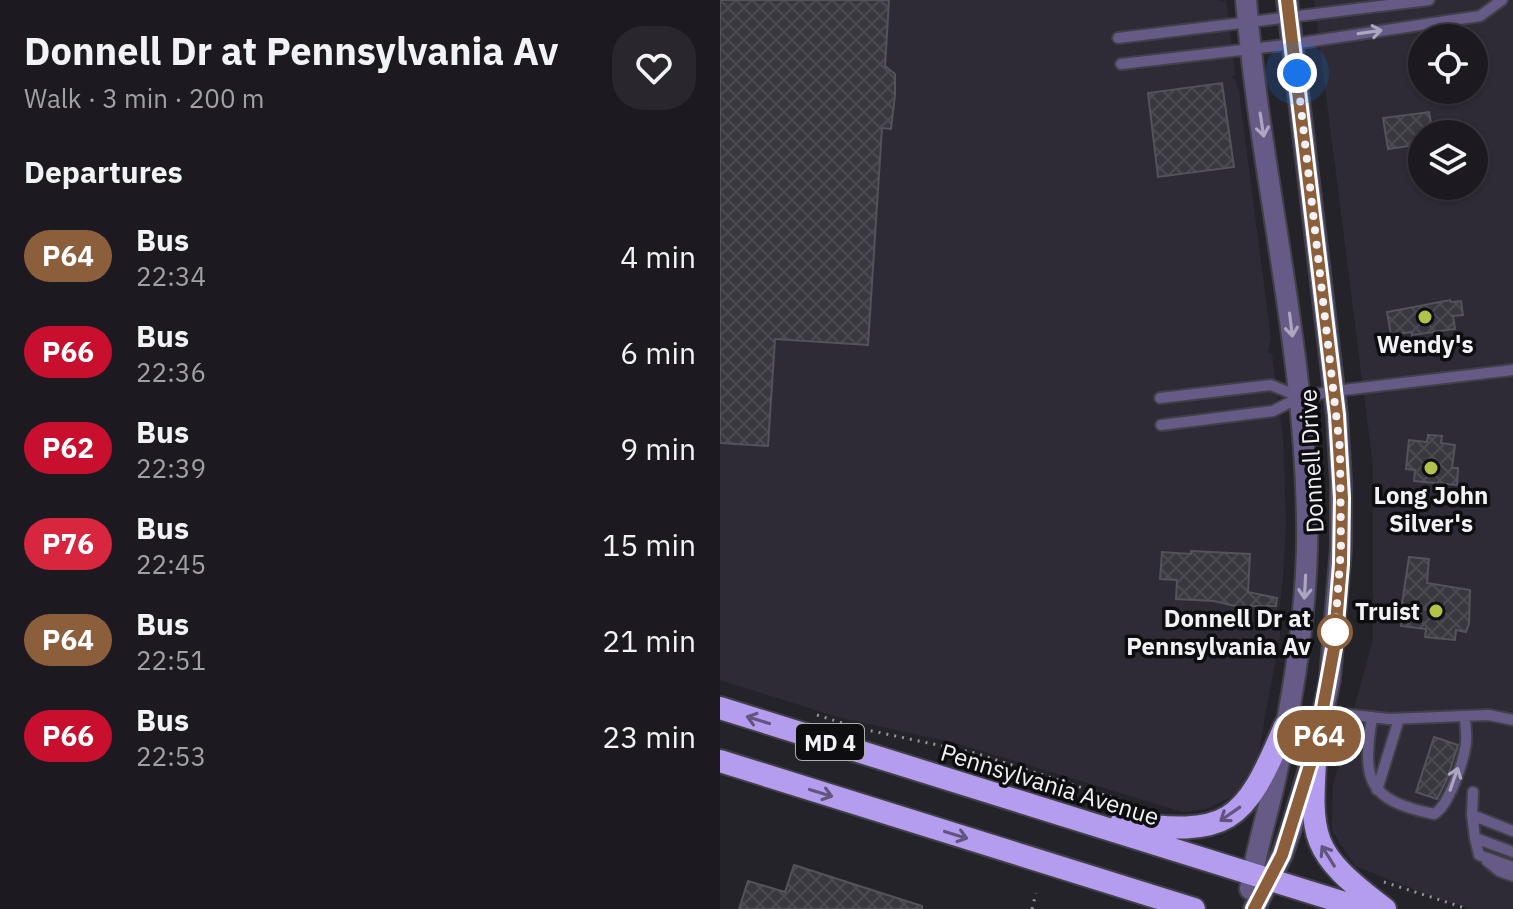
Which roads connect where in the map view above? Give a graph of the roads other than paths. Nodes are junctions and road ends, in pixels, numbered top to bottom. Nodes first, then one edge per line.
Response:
1 (1246, 0) edge
2 (1429, 0) edge
3 (1502, 0) edge
4 (1288, 9) edge
5 (1248, 22) junction
6 (1118, 38) dead end
7 (1293, 44) junction
8 (1250, 48) junction
9 (1121, 64) dead end
10 (1513, 370) edge
11 (1335, 391) junction
12 (1300, 397) junction
13 (1160, 398) dead end
14 (1161, 425) dead end
15 (720, 708) edge
16 (1324, 712) junction
17 (1465, 716) junction
18 (1372, 717) junction
19 (1399, 719) junction
20 (1513, 720) edge
21 (1285, 726) junction
22 (1316, 746) junction
23 (720, 761) edge
24 (1377, 790) junction
25 (1473, 792) dead end
26 (1472, 815) junction
27 (1064, 816) junction
28 (1513, 831) edge
29 (1475, 838) junction
30 (1513, 845) edge
31 (1513, 852) edge
32 (1479, 855) junction
33 (1046, 863) junction
34 (1513, 867) edge
35 (1513, 876) edge
36 (1261, 877) junction
37 (1139, 909) edge
38 (1194, 909) edge
39 (1248, 909) edge
40 (1254, 909) edge
41 (1364, 909) edge
42 (1385, 909) edge

1 - 5 street, Donnell Drive
2 - 4 lane
7 -> 3 lane
4 - 5 lane
4 - 7 street, Donnell Drive
5 - 6 lane
5 - 8 street, Donnell Drive
7 - 8 lane
7 - 11 street, Donnell Drive
8 - 9 lane
8 -> 12 street, Donnell Drive
10 - 11 lane
11 - 12 lane
11 - 16 street, Donnell Drive
12 - 13 lane
12 - 14 lane
12 -> 21 street, Donnell Drive
27 -> 15 highway, Pennsylvania Avenue / MD 4
16 - 18 lane
16 - 22 street, Donnell Drive
17 - 19 lane
17 - 20 lane
24 -> 17 lane
18 - 19 lane
18 - 24 lane
19 - 24 lane
21 -> 27 highway
21 - 36 street, Donnell Drive
22 - 36 street, Donnell Drive
42 -> 22 highway
23 -> 33 highway, MD 4
25 - 26 lane
26 - 28 lane
26 - 29 lane
26 - 30 lane
27 - 36 highway, Pennsylvania Avenue / MD 4
29 - 31 lane
29 - 32 lane
32 - 34 lane
32 - 35 lane
33 - 37 highway
33 - 38 highway, MD 4
36 - 39 street, Donnell Drive
36 - 40 street, Donnell Drive
36 - 41 highway, Pennsylvania Avenue / MD 4

